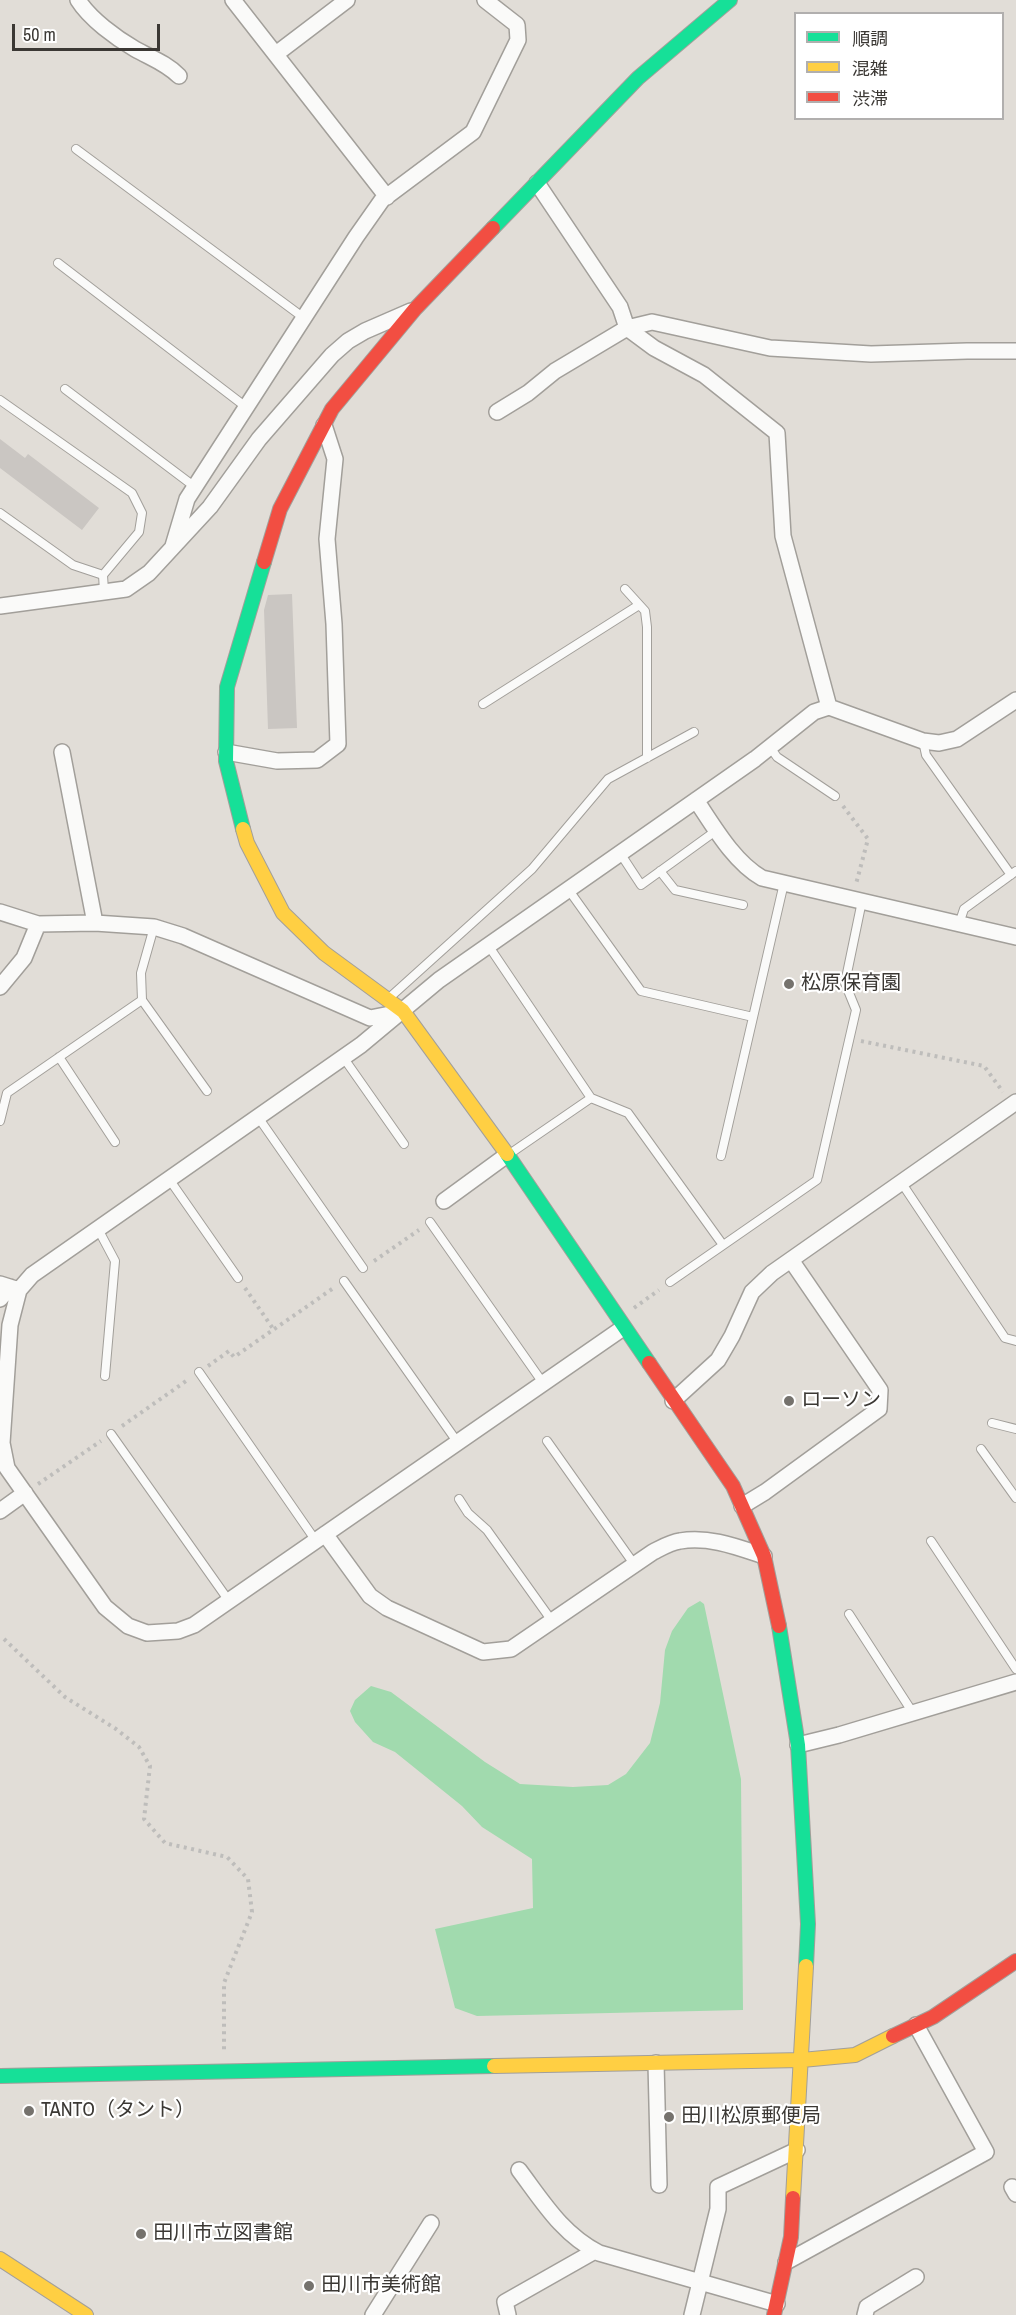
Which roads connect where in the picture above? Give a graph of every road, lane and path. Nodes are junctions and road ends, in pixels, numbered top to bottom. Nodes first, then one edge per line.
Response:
1 (78, 0) edge
2 (233, 0) edge
3 (347, 0) edge
4 (485, 0) edge
5 (730, 0) edge
6 (276, 54) junction
7 (179, 76) dead end
8 (76, 149) dead end
9 (537, 183) junction
10 (387, 197) junction
11 (58, 263) dead end
12 (415, 309) junction
13 (303, 318) junction
14 (627, 328) junction
15 (1016, 351) edge
16 (64, 388) dead end
17 (0, 400) edge
18 (246, 407) junction
19 (497, 412) dead end
20 (324, 425) junction
21 (195, 487) junction
22 (0, 513) edge
23 (173, 546) junction
24 (103, 575) junction
25 (625, 589) dead end
26 (104, 591) junction
27 (639, 605) junction
28 (0, 606) edge
29 (1016, 700) edge
30 (483, 704) dead end
31 (829, 707) junction
32 (694, 732) dead end
33 (923, 741) junction
34 (770, 747) junction
35 (62, 752) dead end
36 (226, 752) junction
37 (647, 758) junction
38 (835, 796) joint
39 (696, 800) junction
40 (717, 830) junction
41 (620, 853) junction
42 (660, 871) junction
43 (1014, 873) edge
44 (784, 883) junction
45 (568, 889) junction
46 (857, 900) junction
47 (743, 905) dead end
48 (0, 912) edge
49 (94, 923) junction
50 (38, 924) junction
51 (959, 924) junction
52 (154, 927) junction
53 (1016, 937) edge
54 (488, 945) junction
55 (0, 987) edge
56 (142, 1000) junction
57 (387, 1000) junction
58 (403, 1011) junction
59 (753, 1017) junction
60 (850, 1039) junction
61 (59, 1057) junction
62 (343, 1057) junction
63 (207, 1091) dead end
64 (591, 1098) junction
65 (1014, 1103) edge
66 (258, 1117) junction
67 (0, 1121) edge
68 (116, 1142) dead end
69 (404, 1144) dead end
70 (507, 1155) junction
71 (721, 1156) dead end
72 (169, 1179) junction
73 (901, 1182) junction
74 (444, 1201) dead end
75 (430, 1222) joint
76 (98, 1229) junction
77 (723, 1245) junction
78 (791, 1260) junction
79 (363, 1268) joint
80 (238, 1278) joint
81 (345, 1281) joint
82 (670, 1282) joint
83 (7, 1290) edge
84 (620, 1323) junction
85 (274, 1330) junction
86 (1016, 1341) edge
87 (199, 1372) junction
88 (105, 1376) dead end
89 (543, 1383) junction
90 (673, 1401) junction
91 (992, 1423) dead end
92 (1016, 1429) edge
93 (111, 1434) junction
94 (547, 1441) dead end
95 (458, 1443) junction
96 (981, 1449) dead end
97 (25, 1493) junction
98 (1016, 1498) edge
99 (459, 1499) dead end
100 (742, 1506) junction
101 (0, 1511) edge
102 (321, 1538) junction
103 (931, 1541) dead end
104 (765, 1556) junction
105 (634, 1564) junction
106 (229, 1600) junction
107 (849, 1614) dead end
108 (552, 1621) junction
109 (4, 1639) dead end
110 (1016, 1669) edge
111 (1016, 1682) edge
112 (913, 1713) junction
113 (798, 1745) junction
114 (1016, 1961) edge
115 (916, 2025) junction
116 (802, 2060) junction
117 (656, 2063) junction
118 (223, 2071) junction
119 (0, 2076) edge
120 (797, 2150) junction
121 (519, 2170) dead end
122 (659, 2185) dead end
123 (431, 2223) dead end
124 (595, 2251) junction
125 (0, 2259) edge
126 (786, 2262) junction
127 (916, 2277) dead end
128 (701, 2282) junction
129 (776, 2310) edge
130 (86, 2315) edge
131 (373, 2315) edge
132 (508, 2315) edge
133 (692, 2315) edge
134 (866, 2315) edge

1 - 7 street
2 - 6 street
3 - 6 street
4 - 10 street
5 - 9 street
6 - 10 street
8 - 13 lane
9 - 12 street
9 - 14 street
10 - 13 street
11 - 18 lane
12 - 20 street
12 - 23 street
13 - 18 street
14 - 15 street
14 - 19 street
14 - 31 street
16 - 21 lane
17 - 24 lane
18 - 21 street
20 - 36 street
20 - 36 street
21 - 23 street
22 - 24 lane
23 - 26 street
24 - 26 lane
25 - 27 lane
26 - 28 street
27 - 30 lane
27 - 37 lane
29 - 33 street
31 - 33 street
31 - 34 street
32 - 37 lane
33 - 43 lane
34 - 38 lane
34 - 39 street
35 - 49 street
36 - 57 street
37 - 57 lane
38 - 46 path
39 - 40 street
39 - 41 street
40 - 42 lane
40 - 44 street
41 - 42 lane
41 - 45 street
42 - 47 lane
43 - 51 lane
44 - 46 street
44 - 59 lane
45 - 54 street
45 - 59 lane
46 - 51 street
46 - 60 lane
48 - 50 street
49 - 50 street
49 - 52 street
50 - 55 street
51 - 53 street
52 - 56 lane
52 - 58 street
54 - 58 street
54 - 64 lane
56 - 61 lane
56 - 63 lane
57 - 58 street
58 - 62 street
58 - 70 street
59 - 71 lane
60 - 65 path
60 - 77 lane
61 - 67 lane
61 - 68 lane
62 - 66 street
62 - 69 lane
64 - 70 lane
64 - 77 lane
65 - 73 street
66 - 72 street
66 - 79 lane
70 - 74 street
70 - 84 street
72 - 76 street
72 - 80 lane
73 - 78 street
73 - 86 lane
75 - 79 path
75 - 89 lane
76 - 83 street
76 - 88 lane
77 - 82 lane
78 - 90 street
78 - 100 street
80 - 85 path
81 - 85 path
81 - 95 lane
82 - 84 path
83 - 97 street
84 - 89 street
84 - 90 street
85 - 87 path
87 - 93 path
87 - 102 lane
89 - 95 street
90 - 100 street
91 - 92 lane
93 - 97 path
93 - 106 lane
94 - 105 lane
95 - 102 street
96 - 98 lane
97 - 101 street
97 - 106 street
99 - 108 lane
100 - 104 street
102 - 106 street
102 - 108 street
103 - 110 lane
104 - 105 street
104 - 113 street
105 - 108 street
107 - 112 lane
109 - 118 path
111 - 112 street
112 - 113 street
113 - 116 street
114 - 115 street
115 - 116 street
115 - 126 street
116 - 117 street
116 - 120 street
117 - 118 street
117 - 122 street
118 - 119 street
120 - 126 street
120 - 128 street
121 - 124 street
123 - 131 street
124 - 128 street
124 - 132 street
125 - 130 street
126 - 129 street
127 - 134 street
128 - 129 street
128 - 133 street

